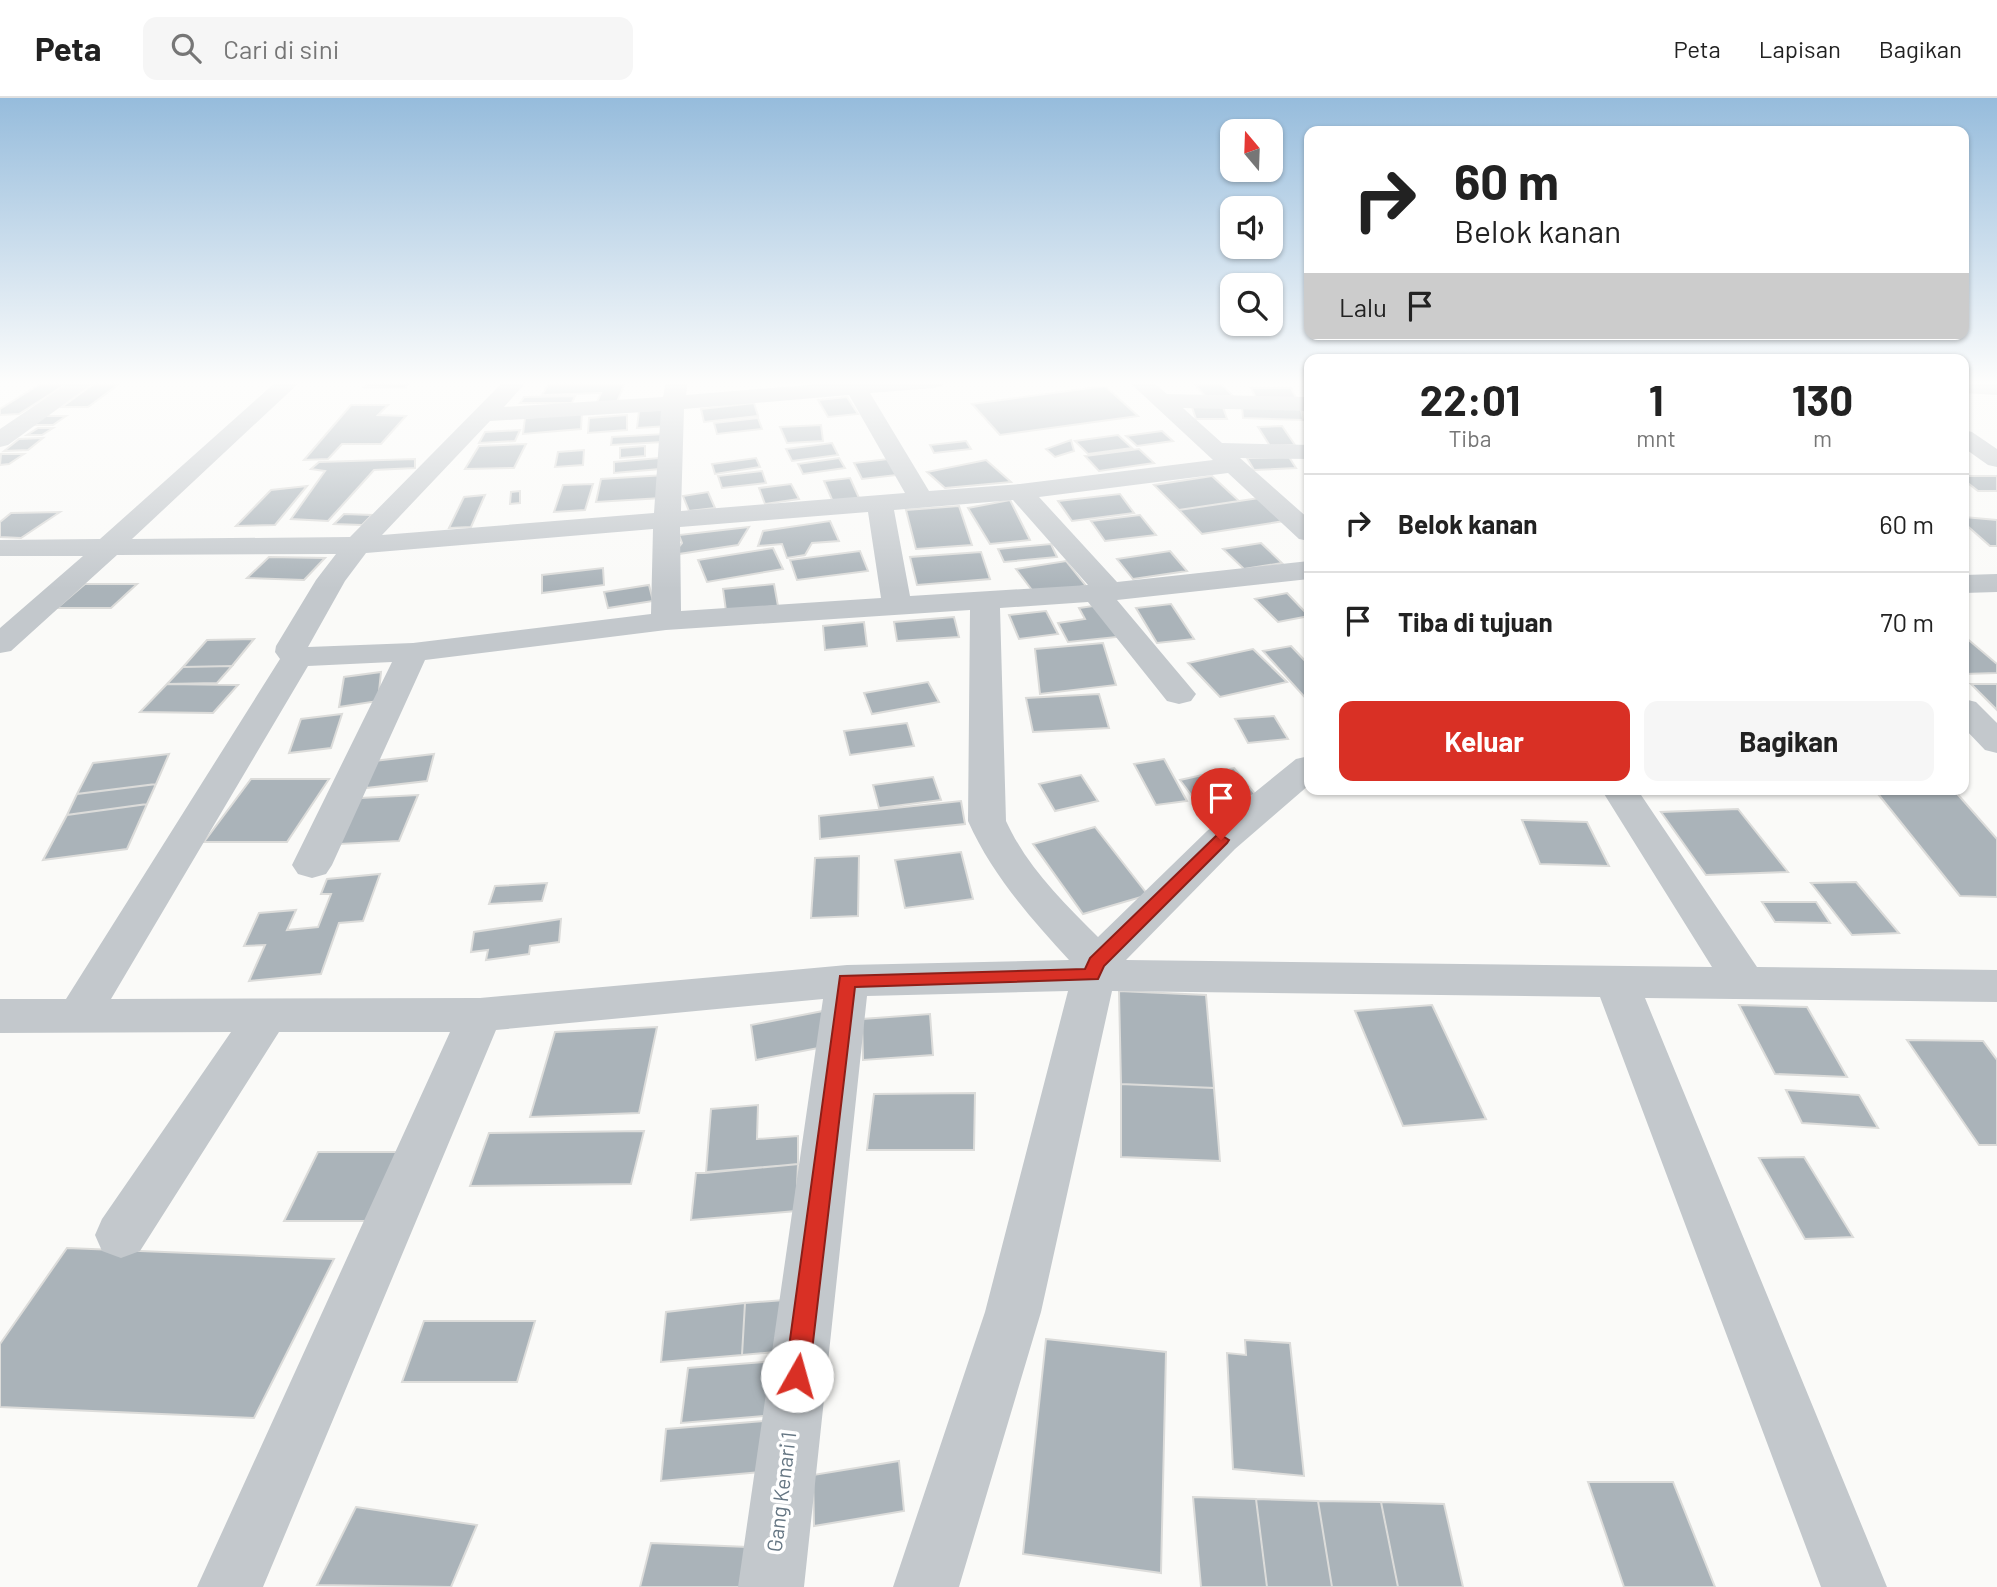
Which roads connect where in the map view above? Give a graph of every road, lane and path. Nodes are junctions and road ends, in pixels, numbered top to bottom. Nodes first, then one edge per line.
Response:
1 (214, 450) edge
2 (447, 450) edge
3 (672, 450) edge
4 (899, 450) edge
5 (1217, 450) edge
6 (1273, 450) edge
7 (1226, 458) junction
8 (1020, 492) junction
9 (922, 501) junction
10 (880, 505) junction
11 (668, 522) junction
12 (1304, 528) edge
13 (357, 545) junction
14 (108, 547) junction
15 (0, 548) edge
16 (1304, 571) edge
17 (1103, 592) junction
18 (985, 601) junction
19 (897, 605) junction
20 (666, 621) junction
21 (0, 644) edge
22 (413, 652) junction
23 (297, 657) junction
24 (1178, 694) dead end
25 (1969, 714) edge
26 (1997, 743) edge
27 (1304, 771) edge
28 (1623, 795) edge
29 (312, 865) dead end
30 (1094, 969) junction
31 (847, 981) junction
32 (1744, 982) junction
33 (1617, 983) junction
34 (1997, 986) edge
35 (79, 1015) junction
36 (267, 1015) junction
37 (480, 1015) junction
38 (0, 1016) edge
39 (121, 1235) dead end
40 (230, 1587) edge
41 (771, 1587) edge
42 (926, 1587) edge
43 (1854, 1587) edge

1 - 14 street
2 - 13 street
3 - 11 street
4 - 9 street
5 - 7 street
6 - 7 street
7 - 8 street
7 - 12 street
8 - 9 street
8 - 17 street
9 - 10 street
10 - 11 street
10 - 19 street
11 - 13 street
11 - 20 street
13 - 14 street
13 - 23 street
14 - 15 street
14 - 21 street
16 - 17 street
17 - 18 street
17 - 24 street
18 - 19 street
18 - 30 street
19 - 20 street
20 - 22 street
22 - 23 street
22 - 29 street
23 - 35 street
25 - 26 street
27 - 30 street
28 - 32 street
30 - 31 street
30 - 33 street
30 - 42 street
31 - 37 street
31 - 41 street, Gang Kenari 1
32 - 33 street
32 - 34 street
33 - 43 street
35 - 36 street
35 - 38 street
36 - 37 street
36 - 39 street
37 - 40 street

